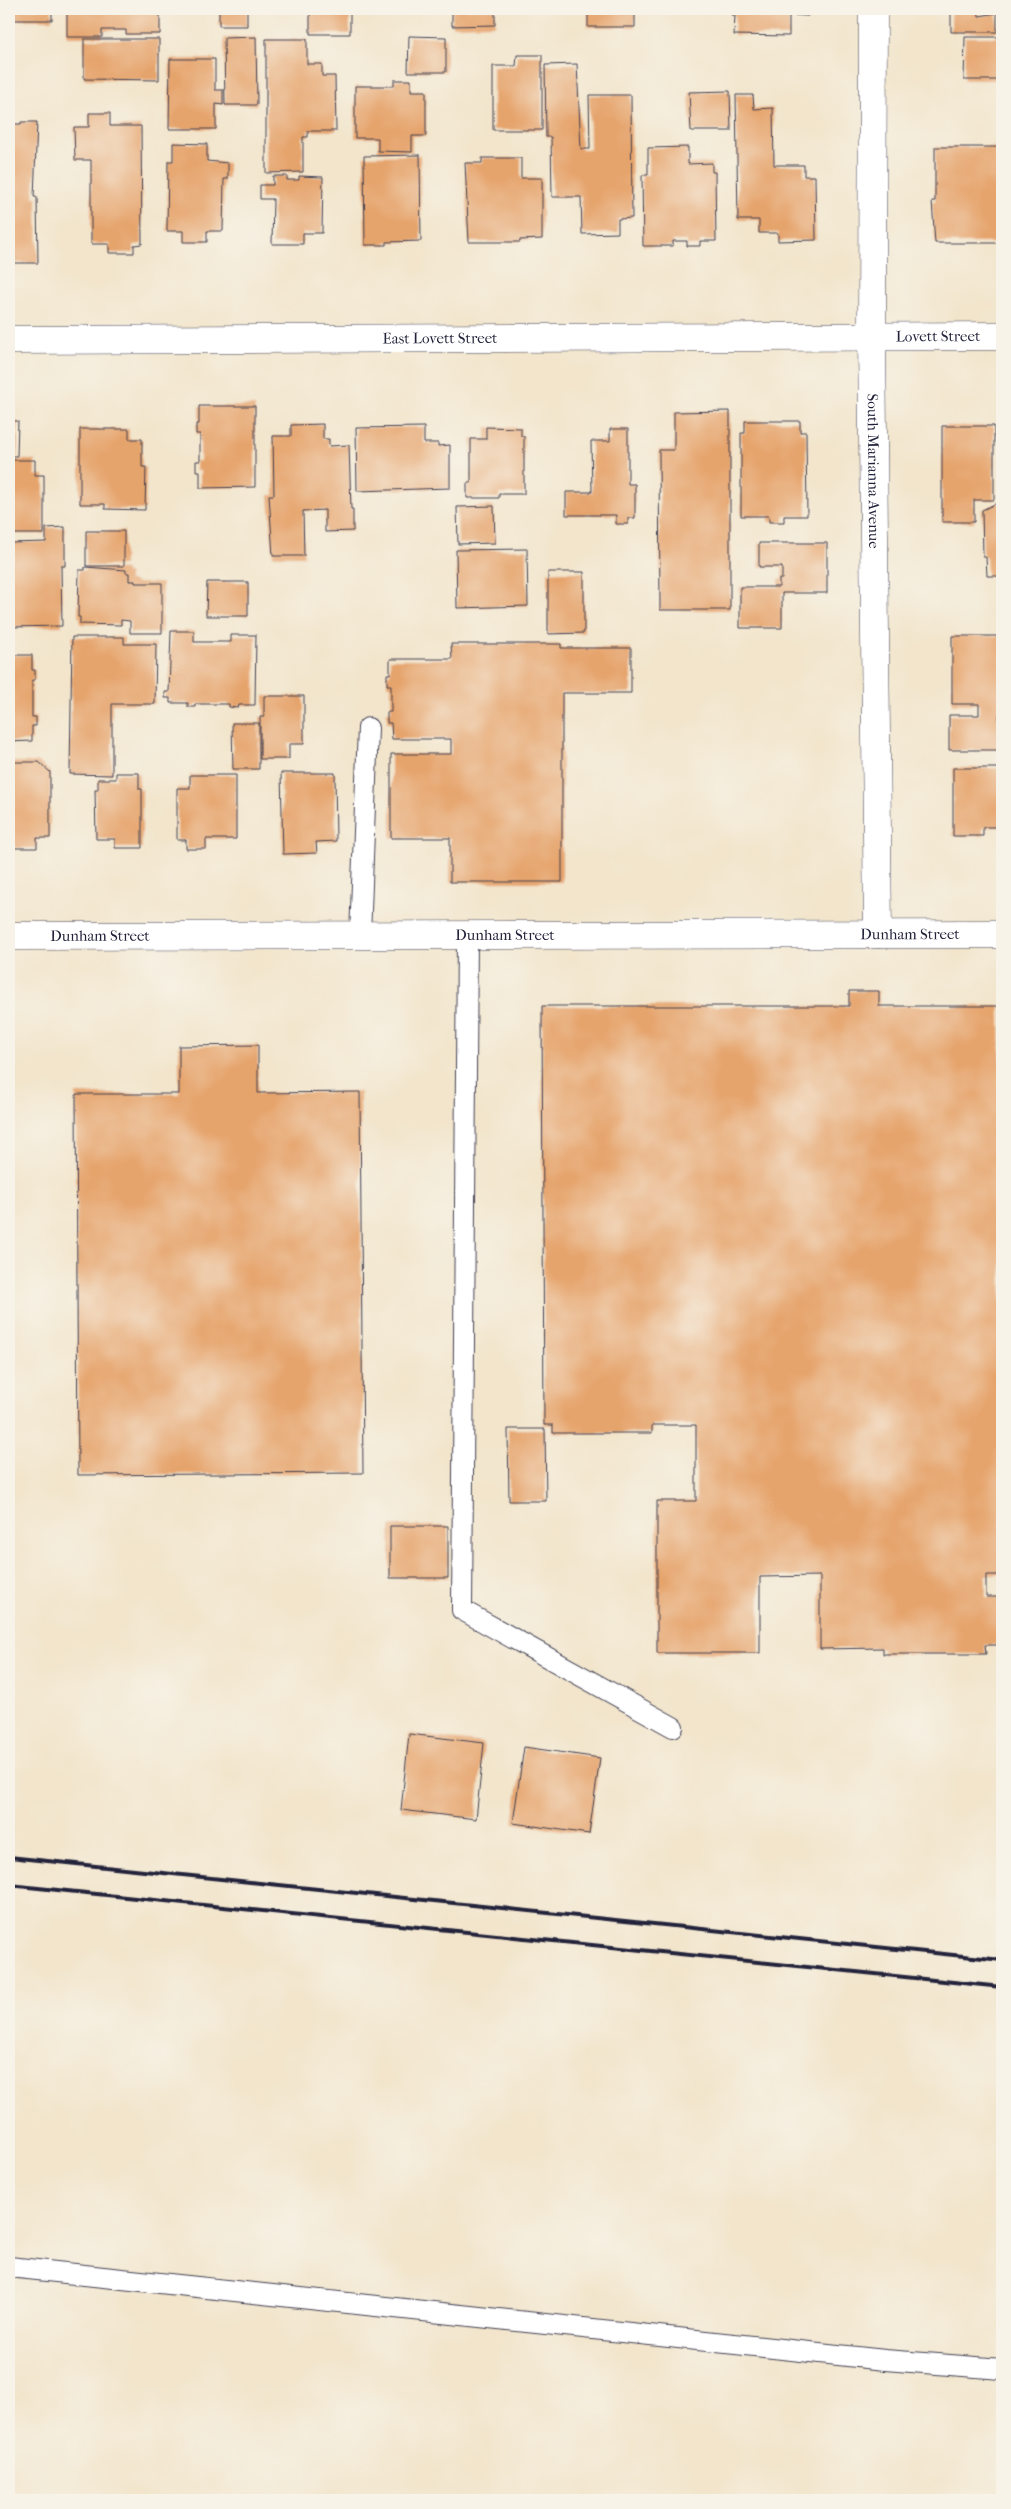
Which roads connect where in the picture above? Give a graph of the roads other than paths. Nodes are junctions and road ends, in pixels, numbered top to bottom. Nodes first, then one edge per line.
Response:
1 (873, 9) edge
2 (872, 336) junction
3 (1002, 336) edge
4 (9, 340) edge
5 (368, 728) dead end
6 (878, 934) junction
7 (1002, 934) edge
8 (9, 936) edge
9 (360, 936) junction
10 (467, 936) junction
11 (673, 1727) dead end
12 (9, 2267) edge
13 (1002, 2369) edge

1 - 2 street, South Marianna Avenue
2 - 3 street, Lovett Street
2 - 4 street, East Lovett Street
2 - 6 street, South Marianna Avenue
5 - 9 lane
6 - 7 street, Dunham Street
6 - 10 street, Dunham Street
8 - 9 street, Dunham Street
9 - 10 street, Dunham Street
10 - 11 lane
12 - 13 lane

